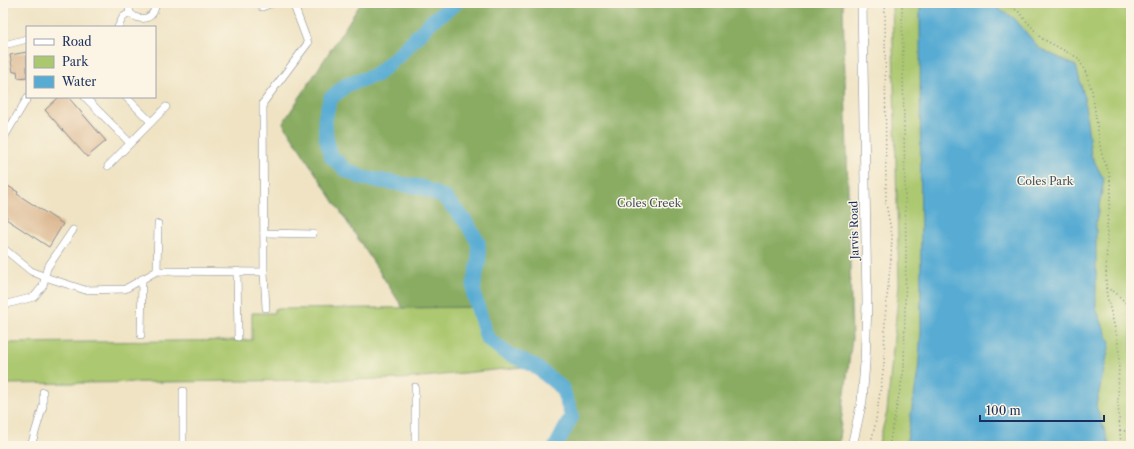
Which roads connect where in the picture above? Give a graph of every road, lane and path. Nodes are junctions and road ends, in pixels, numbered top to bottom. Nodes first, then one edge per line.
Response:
1 (128, 3) edge
2 (155, 3) edge
3 (261, 3) edge
4 (273, 3) edge
5 (293, 3) edge
6 (885, 3) edge
7 (902, 3) edge
8 (1005, 3) edge
9 (863, 6) edge
10 (130, 13) junction
11 (118, 26) edge
12 (26, 39) edge
13 (8, 44) dead end
14 (27, 98) edge
15 (86, 98) edge
16 (127, 98) edge
17 (166, 107) dead end
18 (151, 122) junction
19 (3, 139) edge
20 (130, 143) junction
21 (108, 166) dead end
22 (158, 224) dead end
23 (73, 230) dead end
24 (264, 232) junction
25 (313, 234) dead end
26 (3, 248) edge
27 (157, 271) junction
28 (237, 272) junction
29 (264, 272) junction
30 (45, 277) junction
31 (142, 279) junction
32 (1106, 288) junction
33 (3, 305) edge
34 (266, 308) dead end
35 (1131, 308) edge
36 (141, 335) dead end
37 (238, 337) dead end
38 (415, 387) dead end
39 (183, 391) dead end
40 (43, 392) dead end
41 (1120, 430) junction
42 (1131, 432) edge
43 (31, 446) edge
44 (183, 446) edge
45 (416, 446) edge
46 (852, 446) edge
47 (870, 446) edge
48 (889, 446) edge
49 (1121, 446) edge

1 - 10 street
2 - 10 street
3 - 4 street
5 - 24 street
6 - 47 path
7 - 48 path
8 - 32 path
9 - 46 street, Jarvis Road
10 - 11 street
12 - 13 street
14 - 19 street
15 - 20 street
16 - 18 street
17 - 18 street
18 - 20 street
20 - 21 street
22 - 27 street
23 - 30 street
24 - 25 street
24 - 29 street
26 - 30 street
27 - 28 street
27 - 31 street
28 - 29 street
28 - 37 street
29 - 34 street
30 - 31 street
30 - 33 street
31 - 36 street
32 - 35 path
32 - 41 path
38 - 45 street
39 - 44 street
40 - 43 street
41 - 42 path
41 - 49 path

